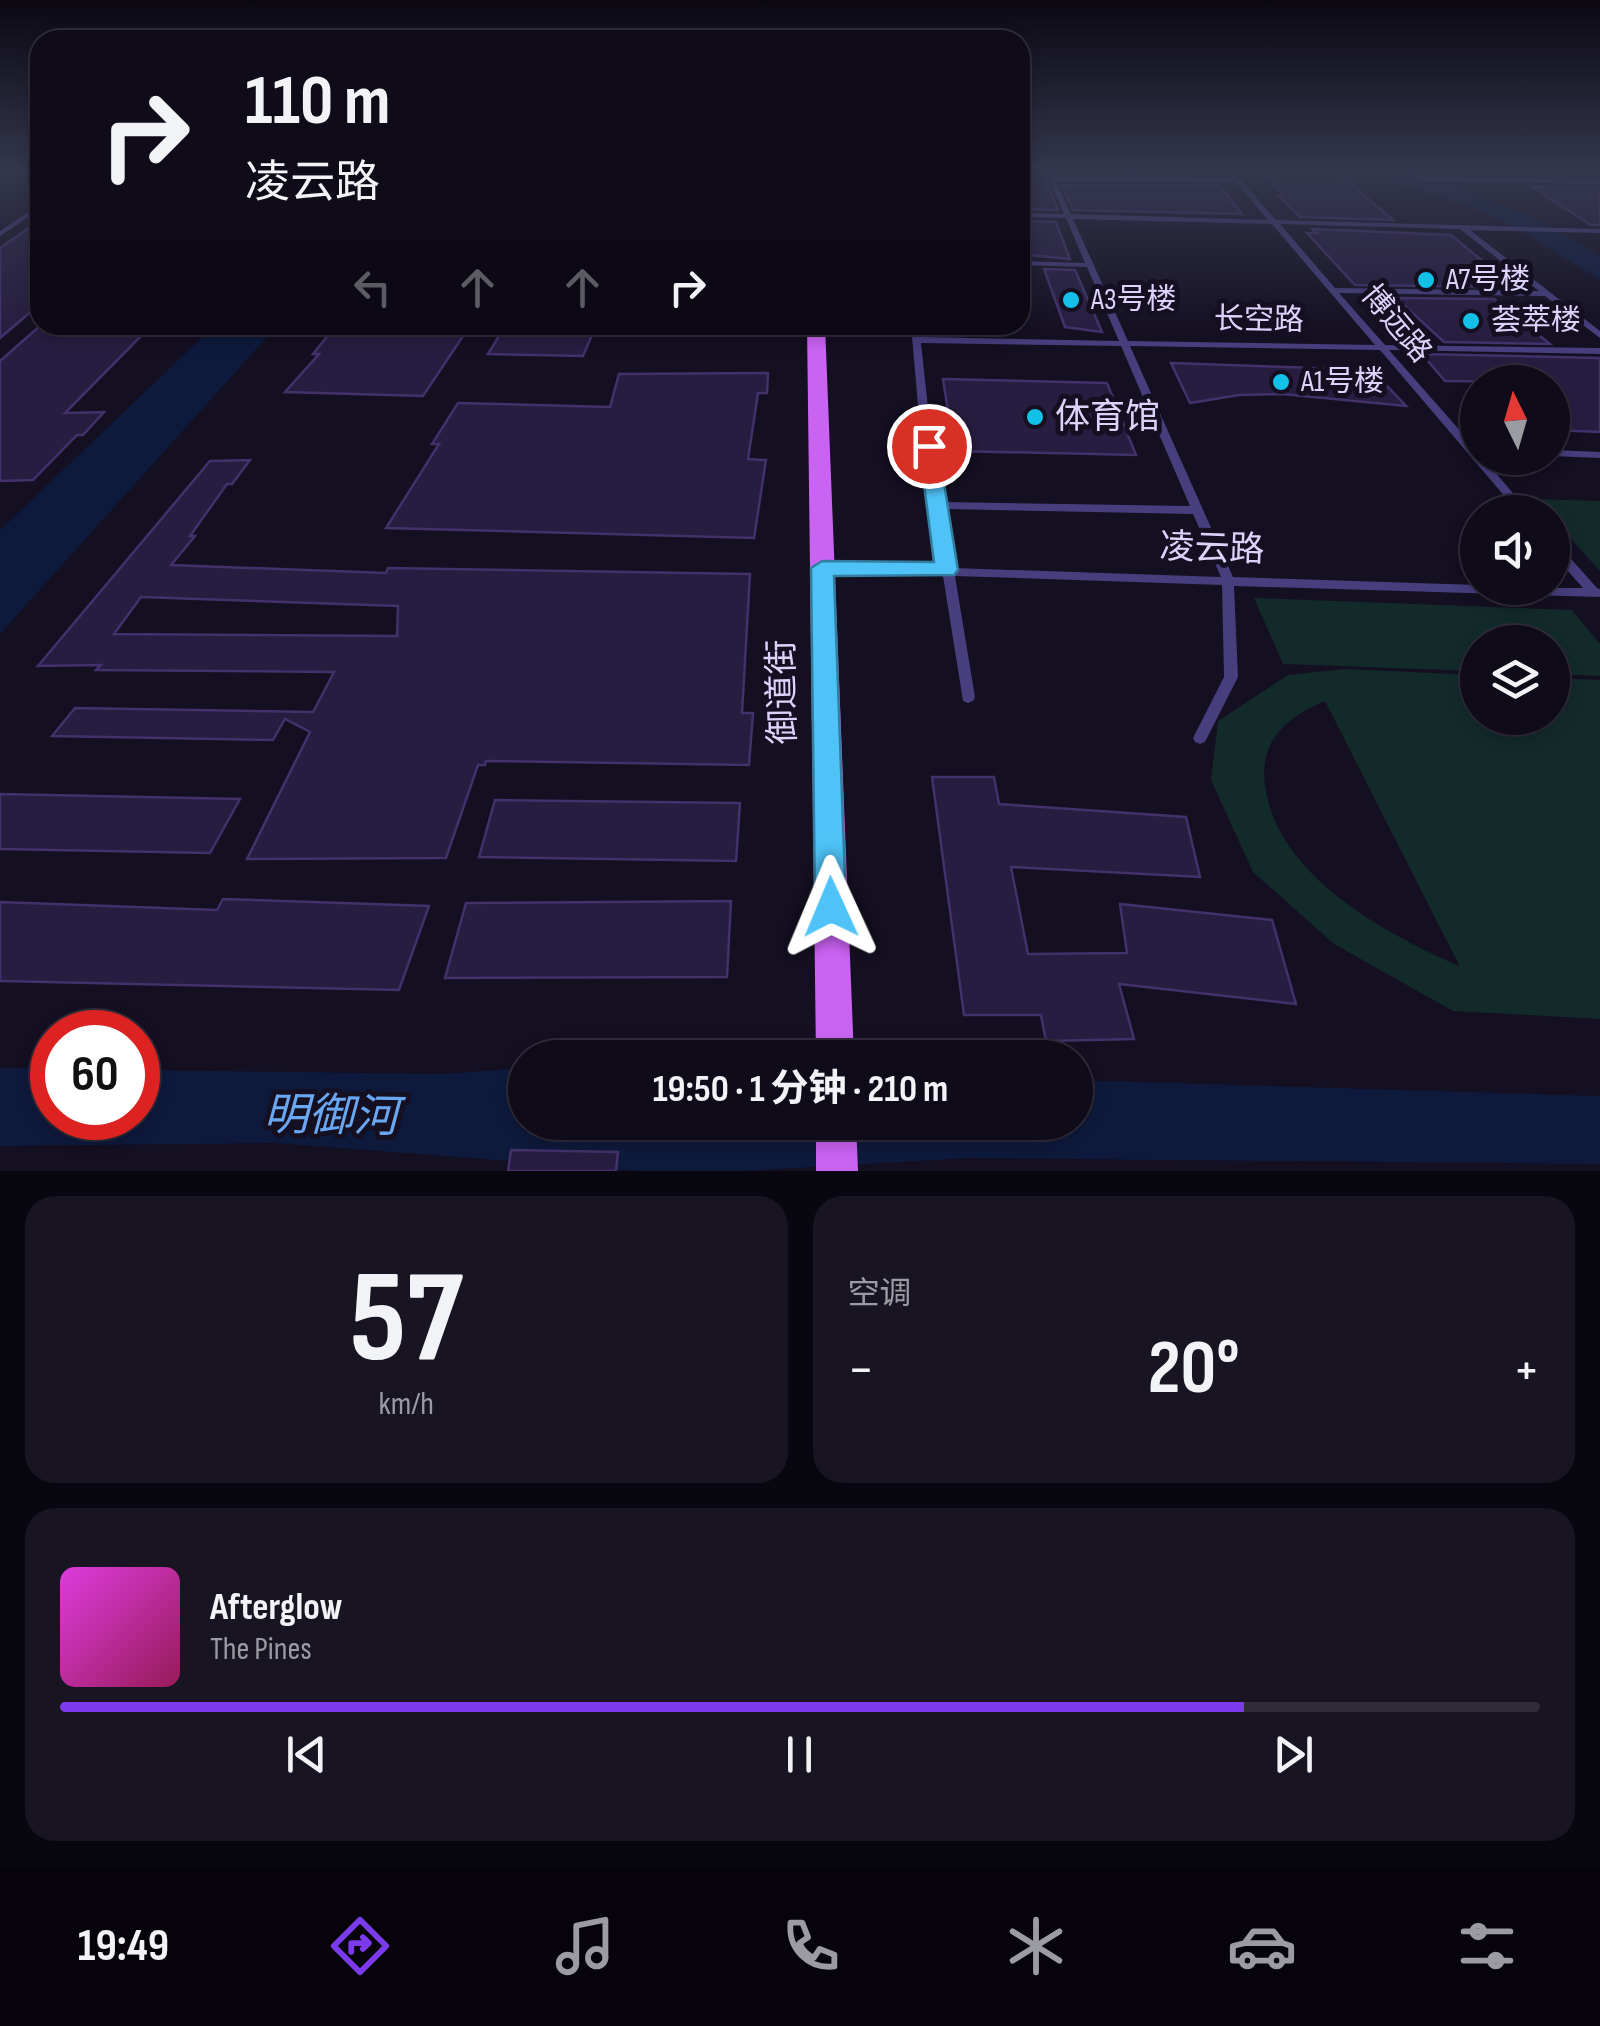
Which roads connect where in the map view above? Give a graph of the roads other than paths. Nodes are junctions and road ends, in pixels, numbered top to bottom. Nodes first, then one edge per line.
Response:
1 (1070, 225) edge
2 (1276, 225) edge
3 (1357, 225) edge
4 (1463, 228) junction
5 (1600, 230) edge
6 (1030, 263) edge
7 (1090, 264) junction
8 (1335, 290) junction
9 (1548, 294) junction
10 (816, 335) edge
11 (915, 335) edge
12 (1600, 336) edge
13 (916, 340) junction
14 (1124, 342) junction
15 (1384, 348) junction
16 (1600, 351) edge
17 (1460, 434) edge
18 (1570, 454) edge
19 (1600, 455) edge
20 (1494, 475) edge
21 (1510, 495) edge
22 (939, 505) junction
23 (1197, 510) junction
24 (1570, 564) edge
25 (822, 568) junction
26 (946, 570) junction
27 (1228, 579) junction
28 (1597, 593) edge
29 (968, 697) dead end
30 (1200, 738) dead end
31 (834, 1040) edge
32 (837, 1140) edge
33 (838, 1171) edge

1 - 7 lane
2 - 8 lane, 博远路
3 - 4 lane
4 - 5 lane
4 - 9 lane
6 - 7 lane
7 - 14 lane
8 - 9 lane
8 - 15 lane, 博远路
9 - 12 lane
10 - 25 main road, 御道街
11 - 13 lane
13 - 14 lane, 长空路
13 - 22 lane
14 - 15 lane, 长空路
14 - 23 lane
15 - 16 lane, 长空路
15 - 17 lane, 博远路
18 - 19 lane
20 - 21 lane, 博远路
22 - 23 lane
22 - 26 lane
23 - 27 lane
24 - 28 lane
25 - 26 lane, 凌云路
25 - 31 main road, 御道街
26 - 27 lane, 凌云路
26 - 29 lane
27 - 28 lane, 凌云路
27 - 30 lane
32 - 33 main road

